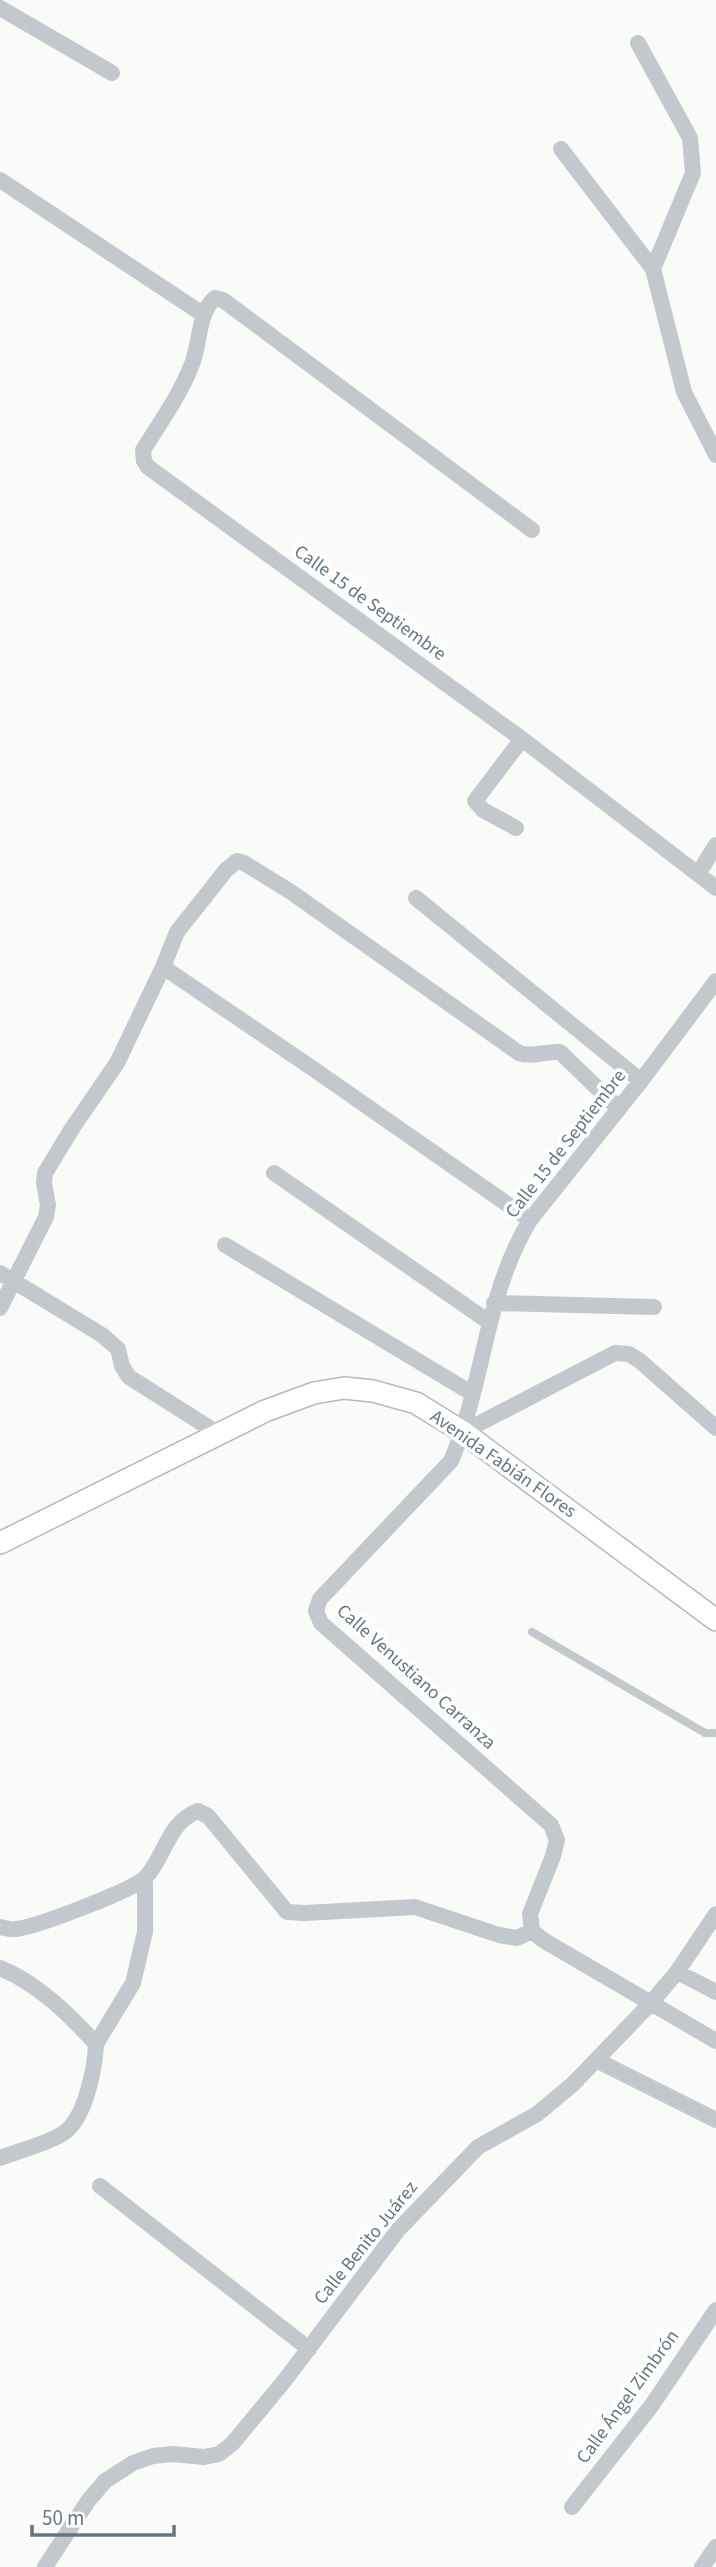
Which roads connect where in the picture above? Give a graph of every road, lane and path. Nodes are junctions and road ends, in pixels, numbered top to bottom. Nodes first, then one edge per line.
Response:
1 (0, 8) edge
2 (638, 43) dead end
3 (112, 73) dead end
4 (561, 149) dead end
5 (0, 180) edge
6 (653, 269) junction
7 (204, 315) junction
8 (716, 455) edge
9 (532, 530) dead end
10 (522, 739) junction
11 (516, 828) dead end
12 (716, 845) edge
13 (698, 874) junction
14 (716, 888) edge
15 (416, 898) dead end
16 (163, 967) junction
17 (716, 981) edge
18 (641, 1081) junction
19 (619, 1109) junction
20 (274, 1173) dead end
21 (530, 1220) junction
22 (225, 1245) dead end
23 (7, 1277) edge
24 (494, 1303) junction
25 (654, 1307) dead end
26 (0, 1308) edge
27 (489, 1322) junction
28 (473, 1394) junction
29 (716, 1428) edge
30 (463, 1432) junction
31 (219, 1434) junction
32 (0, 1543) edge
33 (716, 1620) edge
34 (532, 1632) dead end
35 (716, 1734) edge
36 (145, 1879) junction
37 (716, 1914) edge
38 (0, 1927) edge
39 (532, 1931) junction
40 (0, 1968) edge
41 (677, 1972) junction
42 (716, 1992) edge
43 (650, 2004) junction
44 (716, 2041) edge
45 (96, 2044) junction
46 (596, 2060) junction
47 (716, 2120) edge
48 (0, 2158) edge
49 (100, 2186) dead end
50 (716, 2310) edge
51 (309, 2349) junction
52 (572, 2507) dead end
53 (716, 2547) edge
54 (45, 2567) edge
55 (702, 2567) edge

1 - 3 street
2 - 6 street
4 - 6 street
5 - 7 street
6 - 8 street
7 - 9 street, Calle 15 de Septiembre
7 - 10 street, Calle 15 de Septiembre
10 - 11 street
10 - 13 street, Calle 15 de Septiembre
12 - 13 street
13 - 14 street, Calle 15 de Septiembre
15 - 18 street
16 - 19 street
16 - 21 street
16 - 23 street
17 - 18 street, Calle 15 de Septiembre
18 - 19 street, Calle 15 de Septiembre
19 - 21 street, Calle 15 de Septiembre
20 - 27 street
21 - 24 street, Calle 15 de Septiembre
22 - 28 street
23 - 26 street
23 - 31 street
24 - 25 street
24 - 27 street, Calle 15 de Septiembre
27 - 28 street, Calle 15 de Septiembre
28 - 30 street, Calle 15 de Septiembre
29 - 30 street
30 - 31 main road, Avenida Fabián Flores
30 - 33 main road, Avenida Fabián Flores
30 - 39 street, Calle Venustiano Carranza
31 - 32 main road, Avenida Fabián Flores
34 - 35 lane
36 - 38 street
36 - 39 street
36 - 45 street
37 - 41 street, Calle Benito Juárez
39 - 43 street
40 - 45 street
41 - 42 street
41 - 43 street, Calle Benito Juárez
43 - 44 street
43 - 46 street, Calle Benito Juárez
45 - 48 street
46 - 47 street
46 - 51 street, Calle Benito Juárez
49 - 51 street
50 - 52 street, Calle Ángel Zimbrón
51 - 54 street, Calle Benito Juárez
53 - 55 street

